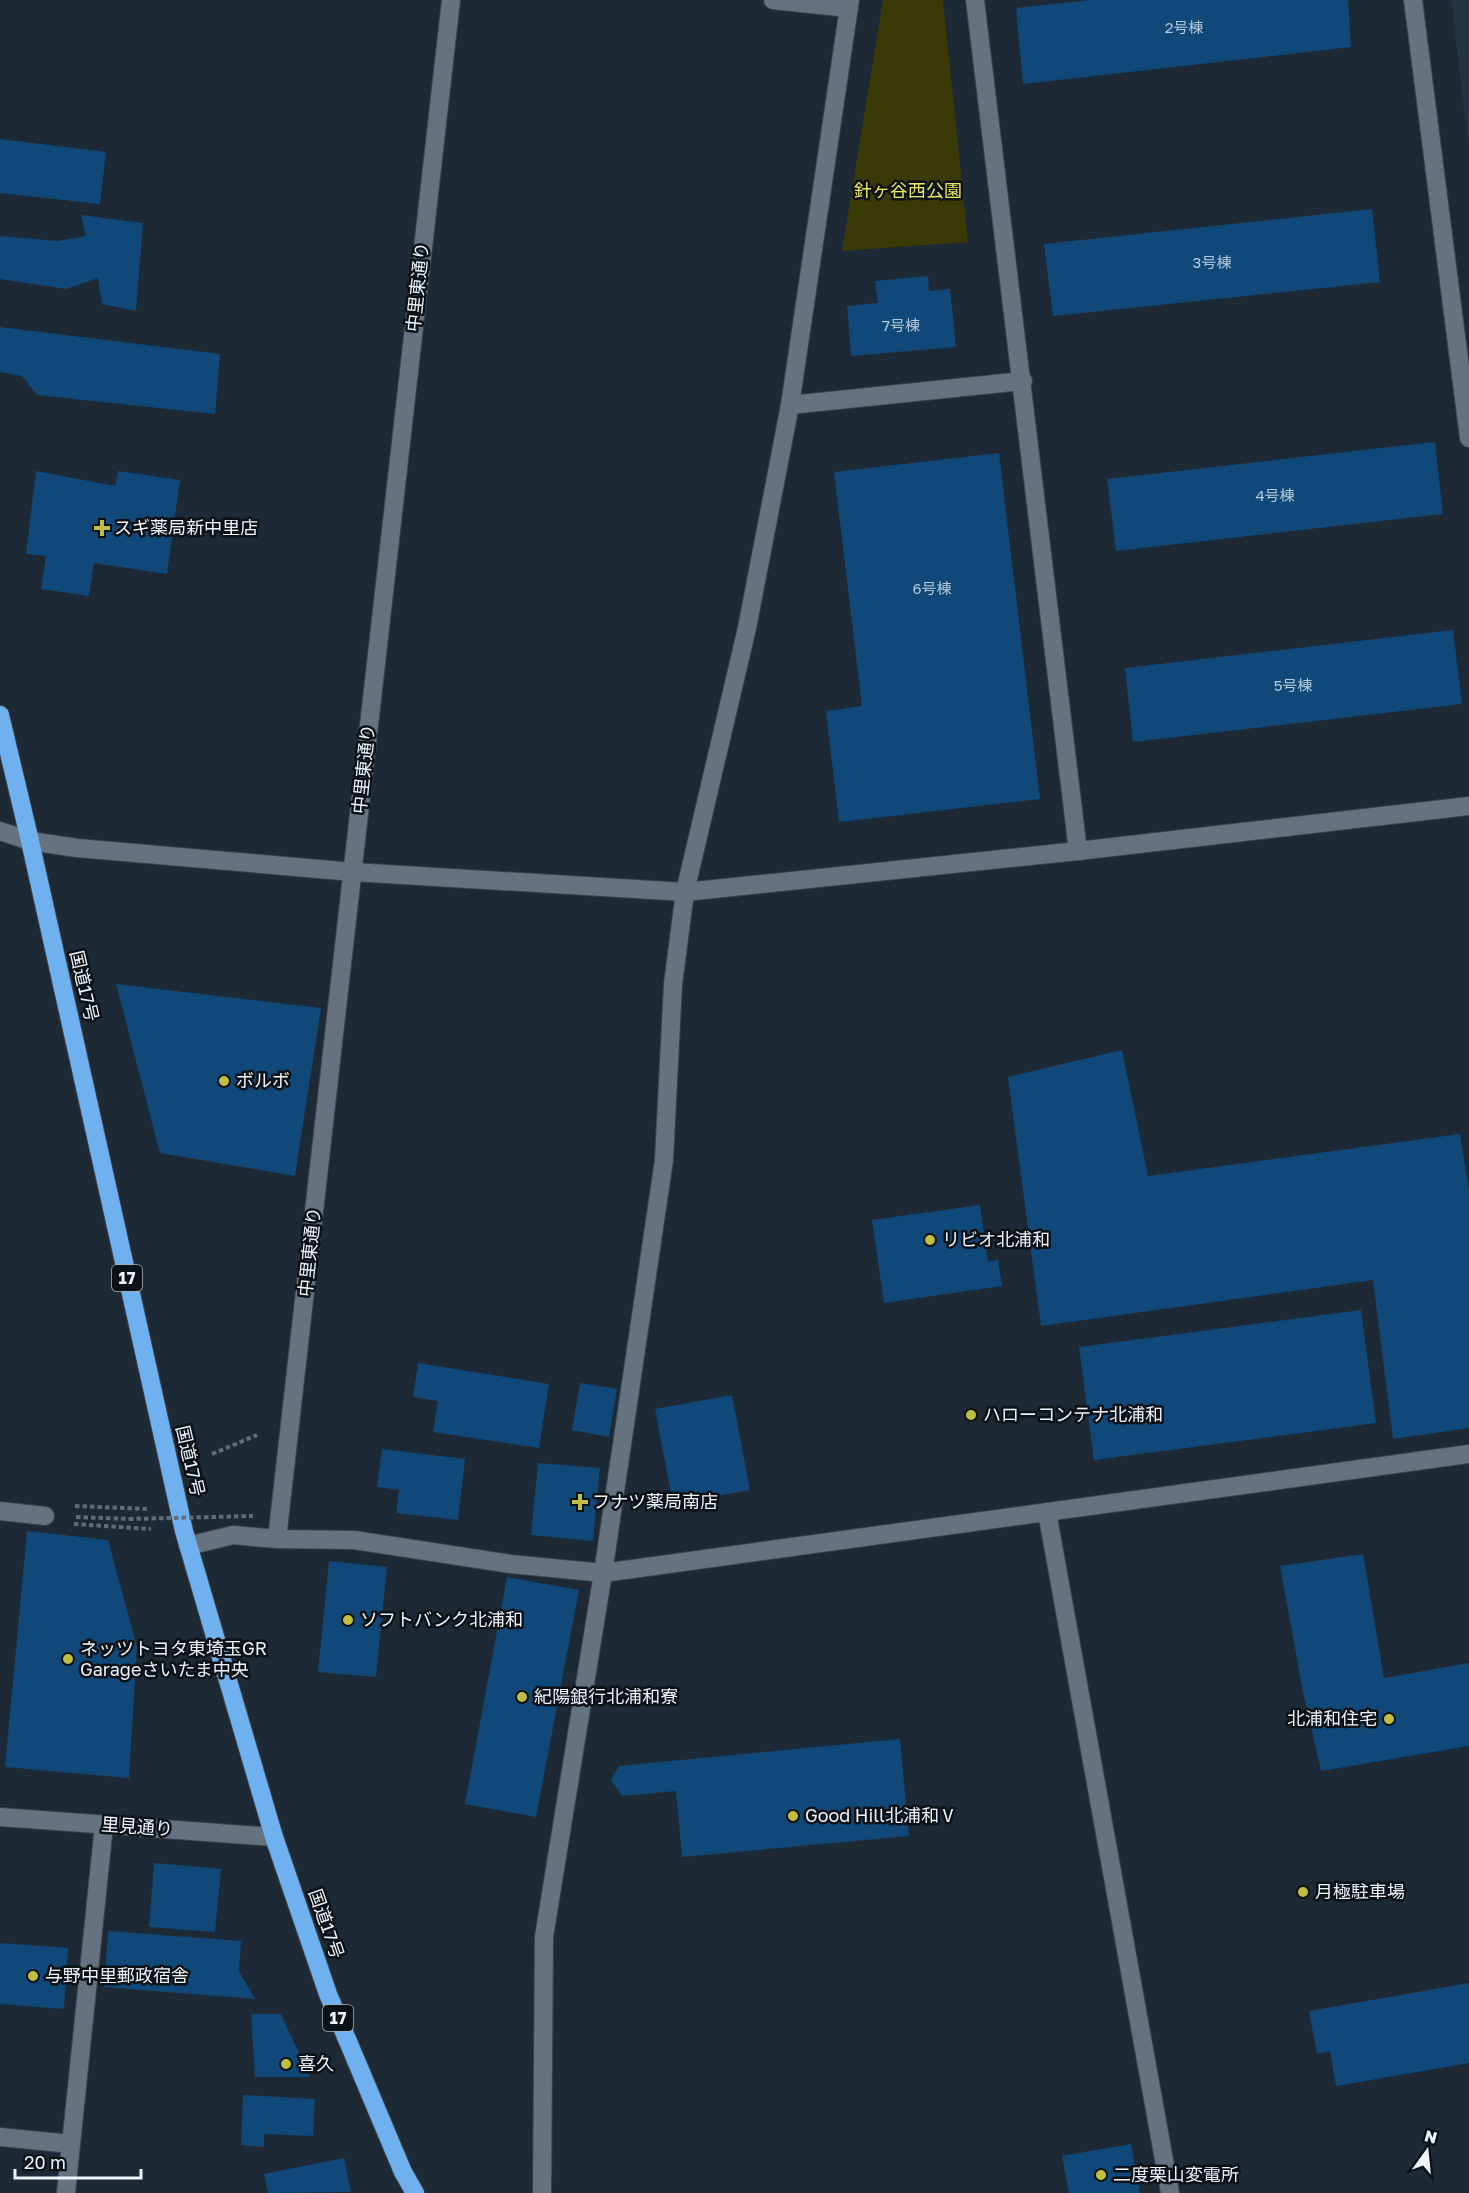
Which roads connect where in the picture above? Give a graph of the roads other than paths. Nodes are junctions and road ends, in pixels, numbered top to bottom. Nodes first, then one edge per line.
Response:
1 (451, 0) edge
2 (772, 0) edge
3 (975, 0) edge
4 (1413, 0) edge
5 (849, 4) edge
6 (1023, 381) junction
7 (790, 405) junction
8 (1469, 438) edge
9 (0, 715) edge
10 (1469, 806) edge
11 (0, 831) edge
12 (30, 841) junction
13 (1078, 851) junction
14 (352, 872) junction
15 (685, 892) junction
16 (1469, 1454) edge
17 (0, 1511) edge
18 (1047, 1512) junction
19 (45, 1516) road end
20 (277, 1539) junction
21 (188, 1546) junction
22 (603, 1573) junction
23 (0, 1816) edge
24 (104, 1825) junction
25 (274, 1837) junction
26 (0, 2137) edge
27 (71, 2144) junction
28 (66, 2193) edge
29 (415, 2193) edge
30 (542, 2193) edge
31 (1170, 2193) edge

1 - 14 street, 中里東通り
2 - 5 street
3 - 6 street
4 - 8 street
5 - 7 street
6 - 7 street
6 - 13 street
7 - 15 street
9 - 12 highway, 国道17号 / 17
10 - 13 street
11 - 12 street
12 - 14 street
12 - 21 highway, 国道17号 / 17
13 - 15 street
14 - 15 street
14 - 20 street, 中里東通り
15 - 22 street
16 - 18 street
17 - 19 street
18 - 22 street
18 - 31 street
20 - 21 street
20 - 22 street
21 - 25 highway, 国道17号 / 17
22 - 30 street
23 - 24 street, 里見通り
24 - 25 street, 里見通り
24 - 27 street
25 - 29 highway, 国道17号 / 17
26 - 27 street
27 - 28 street

